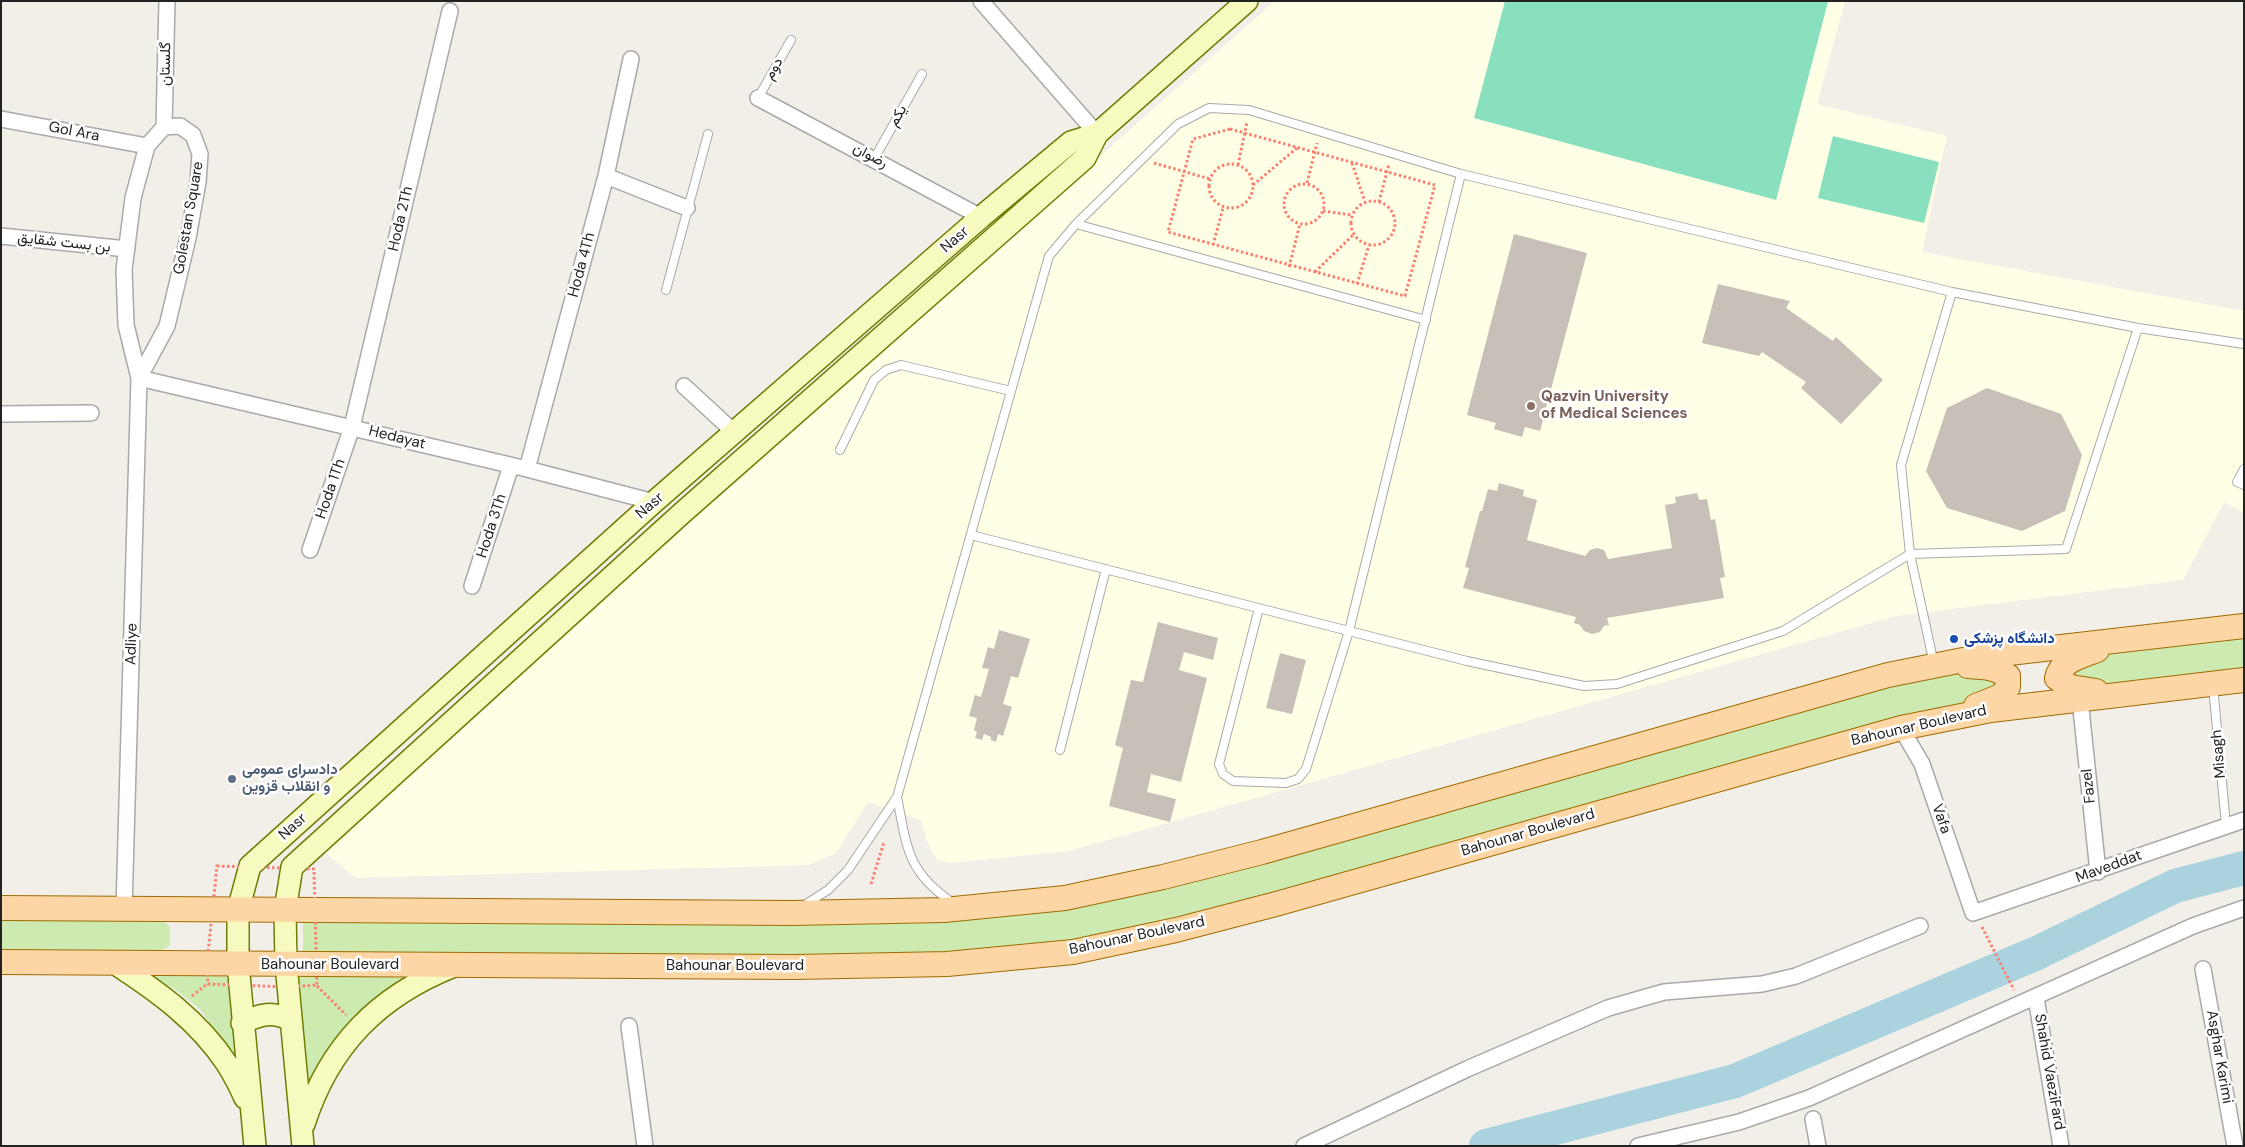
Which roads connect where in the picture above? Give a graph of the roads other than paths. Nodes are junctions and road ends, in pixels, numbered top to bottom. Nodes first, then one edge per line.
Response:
1 (168, 1) edge
2 (1247, 1) edge
3 (982, 2) edge
4 (450, 12) dead end
5 (791, 40) dead end
6 (631, 59) dead end
7 (922, 74) dead end
8 (758, 98) joint
9 (1, 119) edge
10 (164, 127) junction
11 (708, 134) dead end
12 (1097, 134) junction
13 (147, 146) junction
14 (874, 159) junction
15 (1461, 174) junction
16 (606, 176) junction
17 (687, 208) junction
18 (981, 217) junction
19 (1076, 224) junction
20 (1, 236) edge
21 (127, 249) junction
22 (666, 290) dead end
23 (1952, 292) junction
24 (1426, 320) junction
25 (2138, 328) junction
26 (2244, 344) edge
27 (139, 378) junction
28 (684, 386) dead end
29 (1011, 391) junction
30 (91, 413) dead end
31 (1, 414) edge
32 (352, 427) junction
33 (736, 433) junction
34 (840, 450) dead end
35 (511, 466) junction
36 (527, 468) junction
37 (2244, 469) edge
38 (2244, 486) edge
39 (654, 502) junction
40 (971, 535) junction
41 (310, 550) dead end
42 (1910, 554) junction
43 (1106, 569) junction
44 (472, 586) dead end
45 (1260, 608) junction
46 (2244, 626) edge
47 (1349, 631) junction
48 (2137, 638) junction
49 (1930, 667) junction
50 (2244, 680) edge
51 (2212, 684) junction
52 (2142, 692) junction
53 (2080, 699) junction
54 (1937, 721) junction
55 (1901, 728) junction
56 (1060, 750) dead end
57 (898, 797) junction
58 (2244, 820) edge
59 (2226, 825) junction
60 (2098, 872) junction
61 (1, 908) edge
62 (961, 908) junction
63 (2244, 908) edge
64 (124, 909) junction
65 (238, 910) junction
66 (284, 910) junction
67 (793, 913) junction
68 (1973, 913) joint
69 (1920, 926) dead end
70 (1, 962) edge
71 (114, 963) junction
72 (238, 964) junction
73 (286, 964) junction
74 (457, 965) junction
75 (2203, 969) dead end
76 (2036, 998) junction
77 (290, 1020) junction
78 (242, 1023) junction
79 (629, 1026) dead end
80 (251, 1109) junction
81 (1813, 1119) dead end
82 (302, 1139) edge
83 (255, 1146) edge
84 (645, 1146) edge
85 (1304, 1146) edge
86 (1638, 1146) edge
87 (1818, 1146) edge
88 (2061, 1146) edge
89 (2235, 1146) edge

1 - 10 street, گلستان
2 - 12 street, Nasr
3 - 12 street
4 - 32 street, Hoda 2Th
5 - 8 lane, دوم
6 - 16 street, Hoda 4Th
7 - 14 lane, یکم
8 - 14 street, رضوان
9 - 13 street, Gol Ara
10 - 13 street
10 - 27 street, Golestan Square
11 - 17 lane
12 - 18 street, Nasr
12 - 66 street, Nasr
13 - 21 street
14 - 18 street, رضوان
15 - 19 lane
15 - 23 lane
15 - 24 lane
16 - 17 street
16 - 36 street, Hoda 4Th
17 - 22 lane
18 - 33 street, Nasr
19 - 24 lane
19 - 29 lane
20 - 21 street, بن بست شقایق
21 - 27 street
23 - 25 lane
23 - 42 lane
24 - 47 lane
25 - 26 lane
25 - 42 lane
27 - 32 street, Hedayat
27 - 64 street, Adliye
28 - 33 street
29 - 34 lane
29 - 40 lane
30 - 31 street
32 - 35 street, Hedayat
32 - 41 street, Hoda 1Th
33 - 39 street, Nasr
35 - 36 street, Hedayat
35 - 44 street, Hoda 3Th
36 - 39 street, Hedayat
37 - 38 lane
39 - 65 street, Nasr
40 - 43 lane
40 - 57 lane
42 - 47 lane
42 - 49 lane
43 - 45 lane
43 - 56 lane
45 - 47 lane
45 - 47 lane
46 - 48 main road
48 - 49 main road
48 - 52 main road
49 - 54 main road
49 - 62 main road
50 - 51 main road, Bahounar Boulevard
51 - 52 main road, Bahounar Boulevard
51 - 59 lane, Misagh
52 - 53 main road, Bahounar Boulevard
53 - 54 main road, Bahounar Boulevard
53 - 60 street, Fazel
54 - 55 main road, Bahounar Boulevard
55 - 68 street, Vafa
55 - 74 main road, Bahounar Boulevard
57 - 62 lane
57 - 67 lane
58 - 59 street, Maveddat
59 - 60 street, Maveddat
60 - 68 street, Maveddat
61 - 64 main road
62 - 67 main road
63 - 76 street
64 - 65 main road
65 - 66 main road
65 - 72 street, Nasr
66 - 67 main road
66 - 73 street, Nasr
69 - 85 street
70 - 71 main road, Bahounar Boulevard
71 - 72 main road, Bahounar Boulevard
71 - 80 street
72 - 73 main road, Bahounar Boulevard
72 - 78 street, Nasr
73 - 74 main road, Bahounar Boulevard
73 - 77 street, Nasr
74 - 82 street
75 - 89 street, Asghar Karimi
76 - 86 street
76 - 88 street, Shahid VaeziFard
77 - 78 street
77 - 82 street, Nasr
78 - 80 street, Nasr
79 - 84 street
80 - 83 street, Nasr
81 - 87 street

